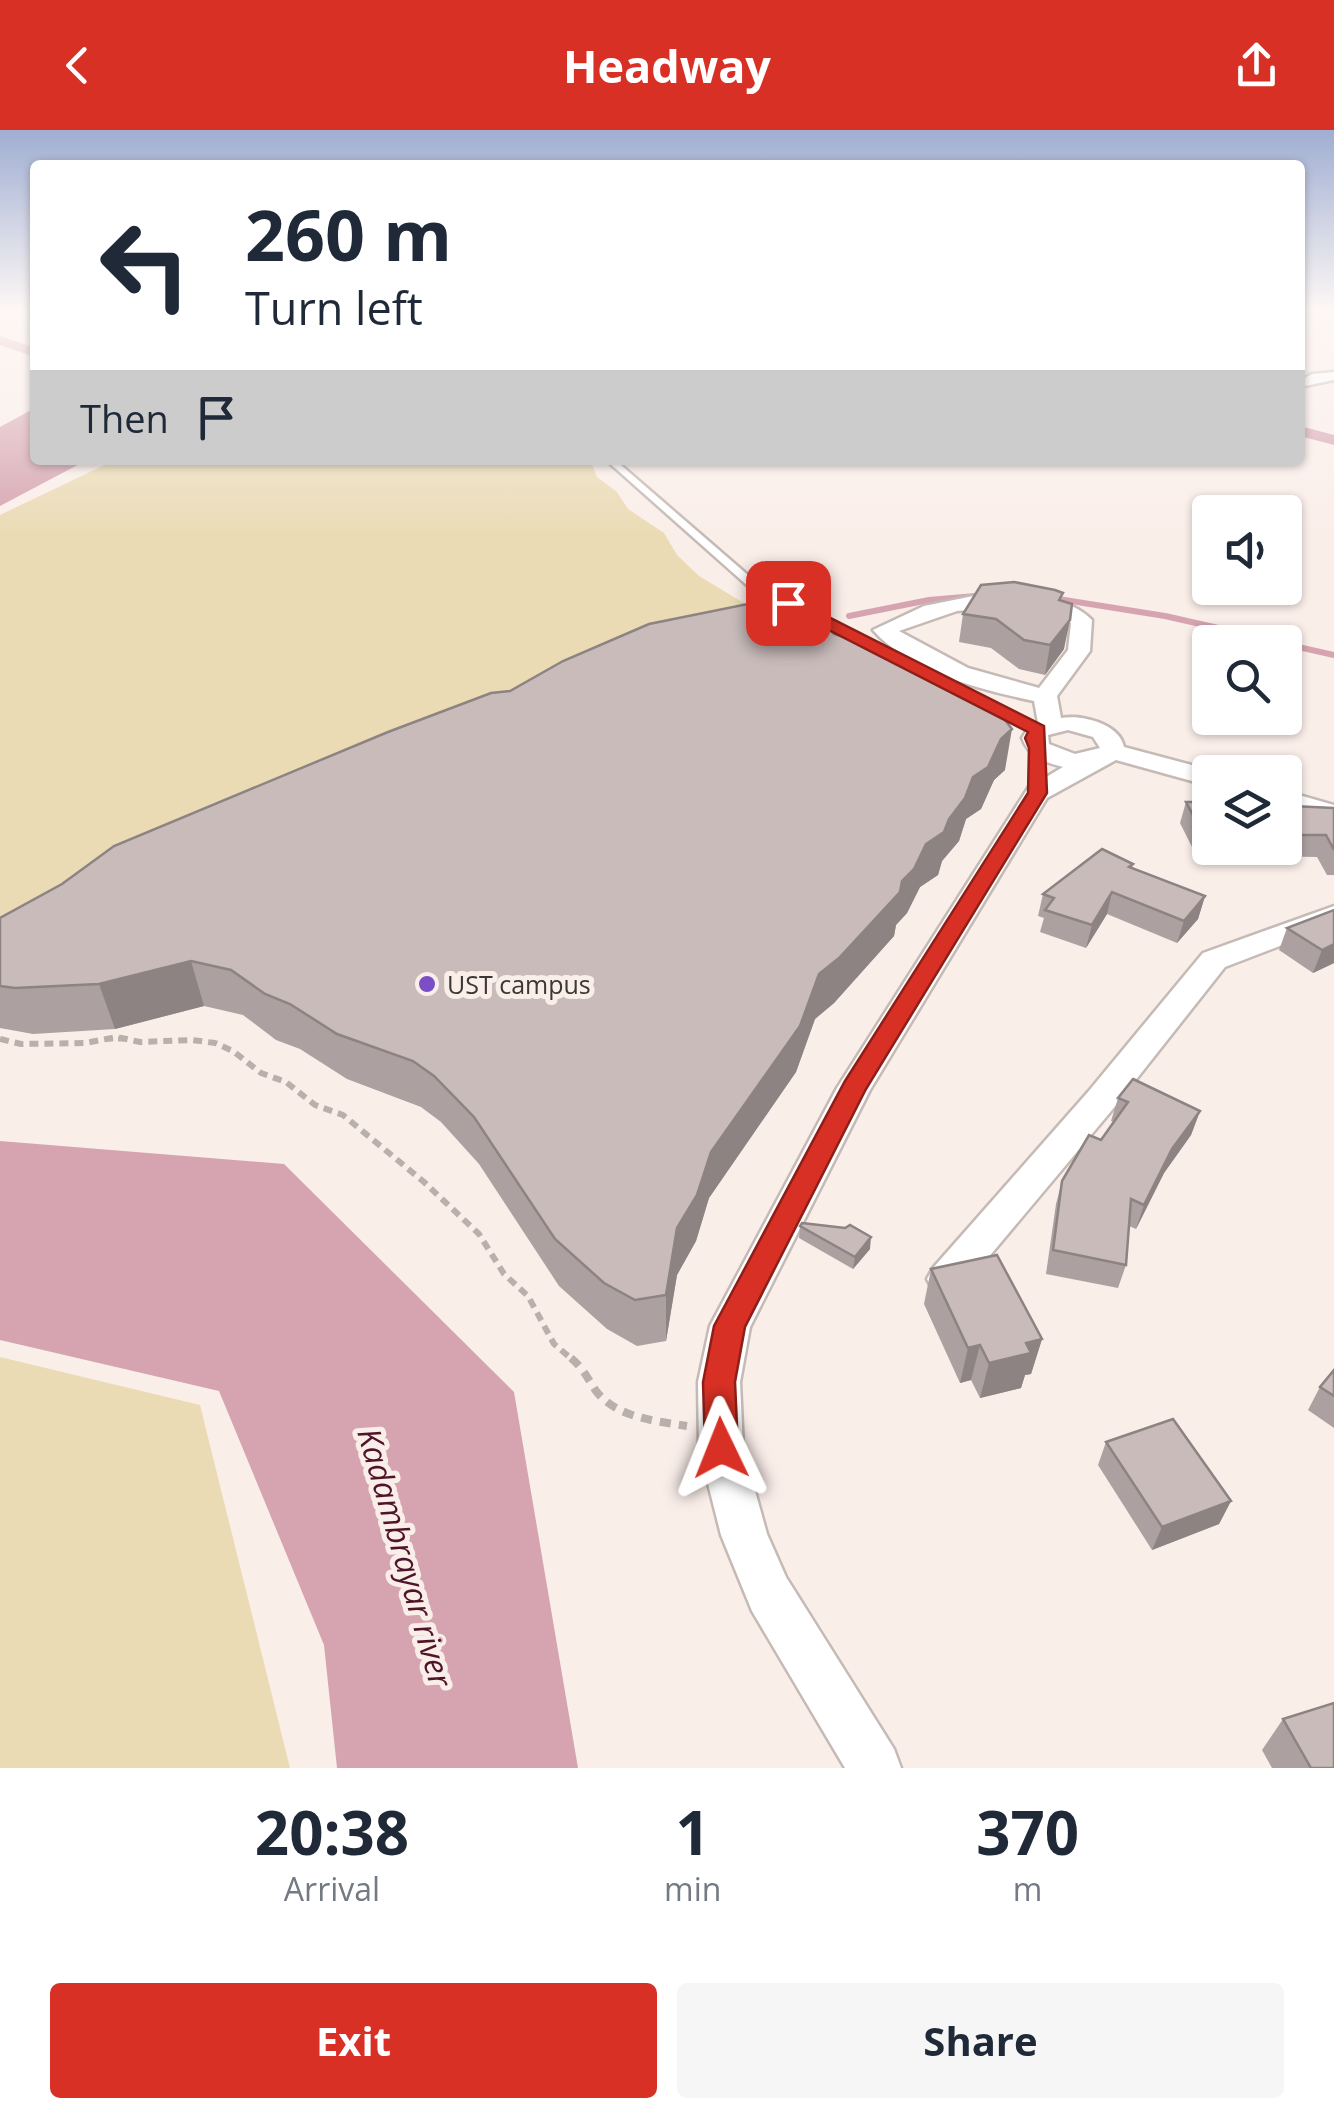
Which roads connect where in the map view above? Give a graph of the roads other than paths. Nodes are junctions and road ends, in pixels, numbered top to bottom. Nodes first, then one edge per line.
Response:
1 (616, 465) edge
2 (884, 630) junction
3 (856, 638) junction
4 (1044, 696) junction
5 (1042, 734) junction
6 (1100, 756) junction
7 (1192, 774) edge
8 (1038, 793) junction
9 (1302, 804) edge
10 (1334, 813) edge
11 (1334, 915) edge
12 (946, 1278) edge
13 (875, 1768) edge

1 - 3 lane
2 - 3 street
2 - 4 street
2 - 4 street
3 - 5 lane
4 - 5 street
5 - 6 street
5 - 6 street
5 - 8 street
6 - 7 street
6 - 8 street
8 - 13 street
9 - 10 street
11 - 12 street

